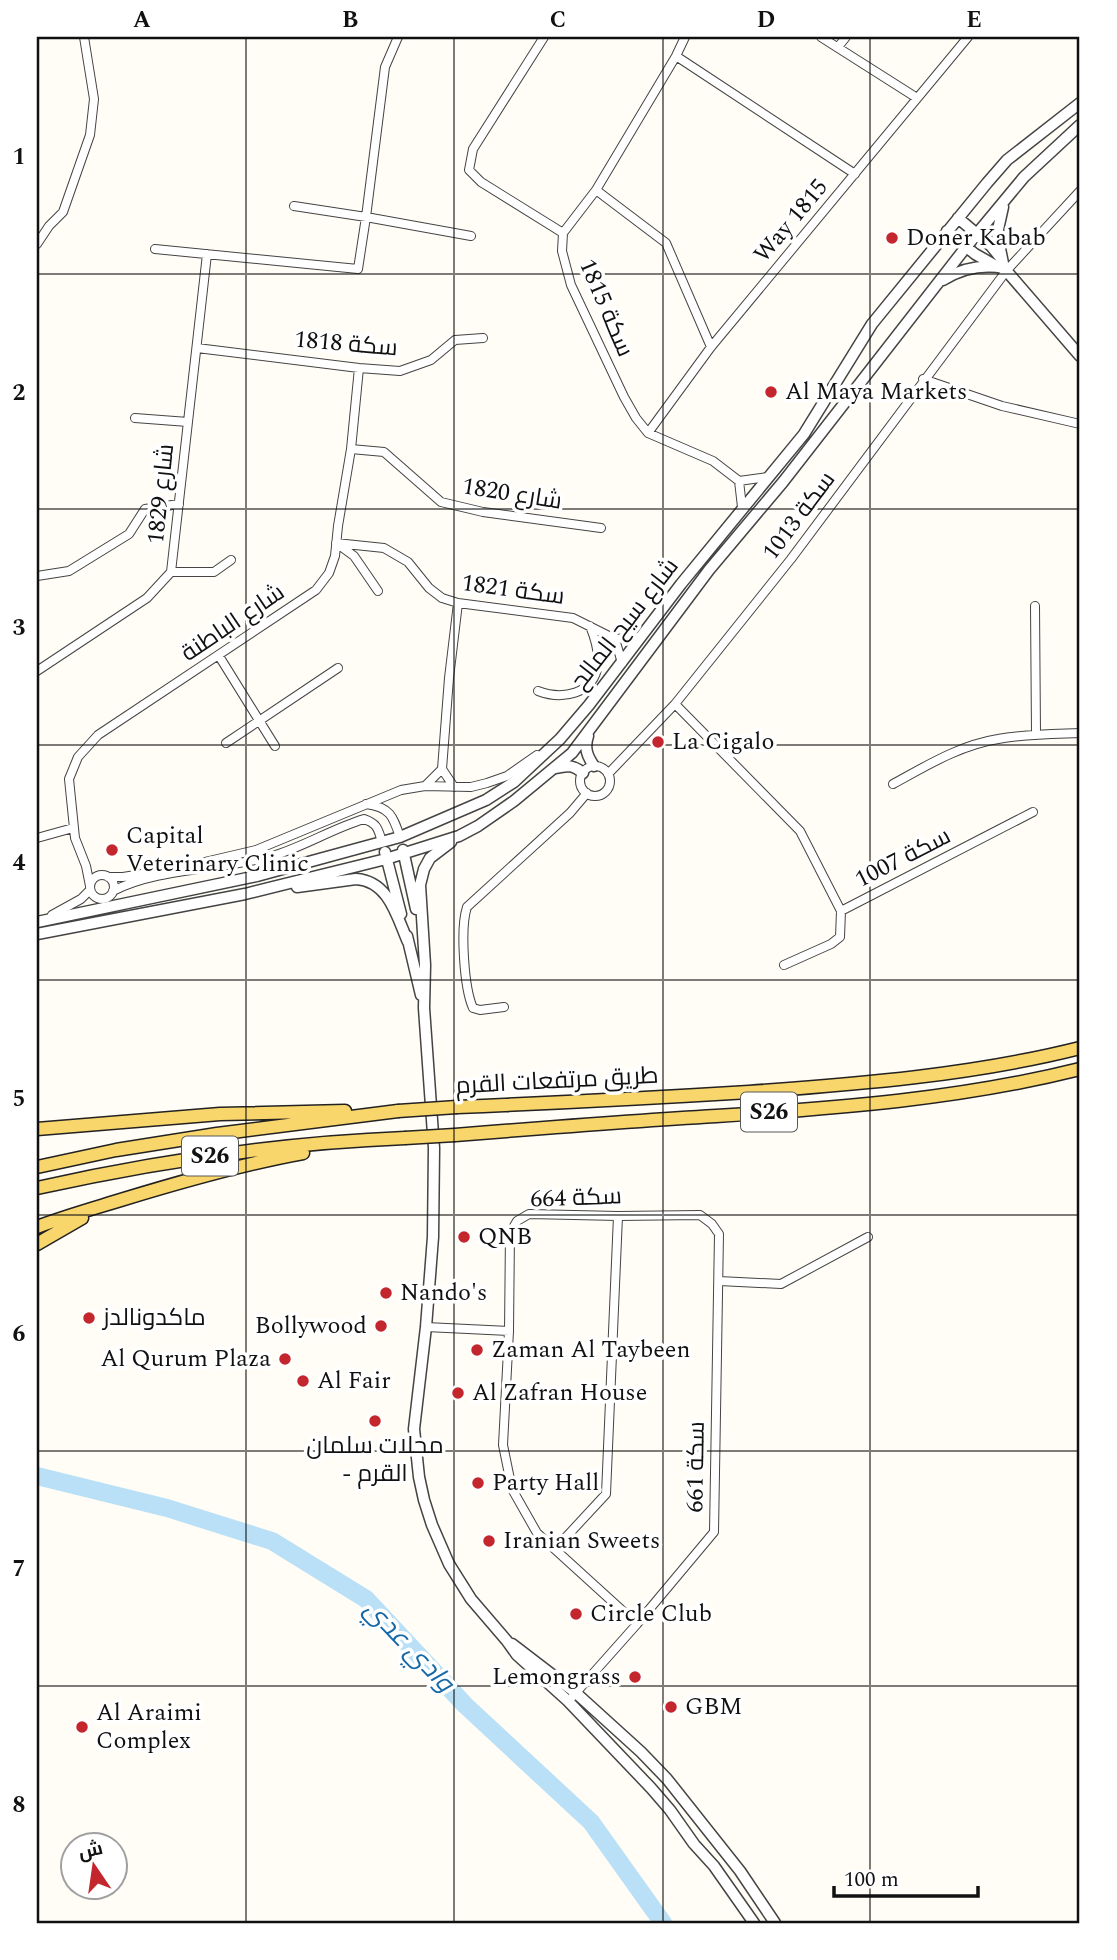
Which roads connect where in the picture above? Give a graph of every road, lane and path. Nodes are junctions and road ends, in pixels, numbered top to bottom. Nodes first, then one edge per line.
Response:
1 (85, 37) edge
2 (398, 37) edge
3 (544, 37) edge
4 (685, 37) edge
5 (821, 37) edge
6 (846, 37) edge
7 (968, 37) edge
8 (838, 47) junction
9 (676, 56) junction
10 (917, 98) junction
11 (1080, 103) edge
12 (1080, 125) edge
13 (855, 174) junction
14 (596, 190) junction
15 (1080, 191) edge
16 (1005, 201) junction
17 (294, 206) dead end
18 (366, 217) junction
19 (958, 218) junction
20 (947, 232) junction
21 (563, 233) junction
22 (977, 234) junction
23 (471, 236) dead end
24 (37, 244) edge
25 (966, 247) junction
26 (155, 249) dead end
27 (207, 254) junction
28 (1002, 266) junction
29 (937, 284) junction
30 (483, 338) dead end
31 (711, 347) junction
32 (197, 348) junction
33 (1080, 356) edge
34 (359, 368) junction
35 (923, 379) junction
36 (135, 418) dead end
37 (188, 422) junction
38 (1080, 424) edge
39 (648, 433) junction
40 (351, 449) junction
41 (768, 477) junction
42 (739, 481) junction
43 (179, 504) junction
44 (742, 508) junction
45 (601, 528) dead end
46 (336, 543) junction
47 (231, 560) dead end
48 (171, 572) junction
49 (37, 576) edge
50 (378, 591) dead end
51 (458, 603) junction
52 (1035, 606) dead end
53 (590, 626) junction
54 (639, 637) junction
55 (615, 639) junction
56 (219, 656) junction
57 (622, 663) junction
58 (338, 668) dead end
59 (37, 671) edge
60 (538, 691) dead end
61 (675, 704) junction
62 (259, 722) junction
63 (590, 729) junction
64 (1080, 733) edge
65 (1036, 734) junction
66 (560, 739) junction
67 (226, 743) dead end
68 (275, 746) dead end
69 (594, 766) junction
70 (442, 769) junction
71 (554, 769) junction
72 (583, 772) junction
73 (608, 774) junction
74 (893, 784) dead end
75 (425, 786) junction
76 (454, 787) junction
77 (587, 793) junction
78 (365, 804) junction
79 (1033, 812) dead end
80 (73, 828) junction
81 (459, 836) junction
82 (400, 837) junction
83 (37, 838) edge
84 (382, 842) junction
85 (405, 853) junction
86 (386, 859) junction
87 (86, 866) junction
88 (105, 876) junction
89 (90, 888) junction
90 (269, 888) junction
91 (113, 891) junction
92 (841, 911) junction
93 (37, 921) edge
94 (37, 934) edge
95 (422, 939) junction
96 (408, 942) junction
97 (784, 965) dead end
98 (504, 1007) dead end
99 (424, 1008) junction
100 (1080, 1048) edge
101 (1080, 1069) edge
102 (398, 1111) junction
103 (37, 1129) edge
104 (386, 1139) junction
105 (37, 1167) edge
106 (37, 1188) edge
107 (120, 1200) junction
108 (618, 1216) junction
109 (712, 1224) joint
110 (37, 1227) edge
111 (868, 1237) dead end
112 (37, 1244) edge
113 (719, 1280) junction
114 (426, 1327) junction
115 (509, 1331) junction
116 (555, 1549) junction
117 (637, 1624) junction
118 (572, 1697) junction
119 (754, 1923) edge
120 (775, 1923) edge

1 - 24 street
2 - 18 street
3 - 21 street
4 - 9 street, سكة 1815
5 - 8 street
6 - 8 street
7 - 10 street, Way 1815
8 - 10 street
9 - 13 street
9 - 14 street, سكة 1815
10 - 13 street, Way 1815
11 - 19 street, شارع سيح المالح
12 - 16 street, شارع سيح المالح
13 - 31 street, Way 1815
14 - 21 street, سكة 1815
14 - 31 street
15 - 28 street, سكة 1013
16 - 22 street, شارع سيح المالح
16 - 28 street
17 - 18 street
18 - 23 street
18 - 27 street
19 - 20 street, شارع سيح المالح
19 - 22 street
20 - 25 street
20 - 41 street, شارع سيح المالح
21 - 39 street, سكة 1815
22 - 25 street, شارع سيح المالح
22 - 28 street
25 - 28 street
25 - 29 street, شارع سيح المالح
26 - 27 street
27 - 32 street, 1829 شارع
28 - 29 street
28 - 33 street
28 - 35 street, سكة 1013
29 - 63 street, شارع سيح المالح
30 - 34 street, سكة 1818
31 - 39 street, Way 1815
32 - 34 street, سكة 1818
32 - 37 street, 1829 شارع
34 - 40 street, شارع الباطنة
35 - 38 street
35 - 61 street, سكة 1013
36 - 37 street
37 - 43 street, 1829 شارع
39 - 42 street
40 - 45 street, 1820 شارع
40 - 46 street, شارع الباطنة
41 - 42 street
41 - 44 street, شارع سيح المالح
42 - 44 street
43 - 48 street, 1829 شارع
43 - 49 street
44 - 54 street, شارع سيح المالح
46 - 50 street
46 - 51 street, سكة 1821
46 - 56 street, شارع الباطنة
47 - 48 street
48 - 59 street, 1829 شارع
51 - 53 street, سكة 1821
51 - 70 street
52 - 65 street
53 - 55 street, سكة 1821
53 - 60 street
54 - 55 street
54 - 57 street, شارع سيح المالح
55 - 57 street
56 - 62 street
56 - 80 street, شارع الباطنة
57 - 66 street, شارع سيح المالح
58 - 62 street
61 - 73 street, سكة 1013
61 - 92 street, سكة 1007
62 - 67 street
62 - 68 street
63 - 69 street
63 - 71 street, شارع سيح المالح
64 - 65 street
65 - 74 street
66 - 76 street
66 - 82 street, شارع سيح المالح
69 - 72 street
69 - 73 street
70 - 75 street
70 - 76 street
71 - 72 street
71 - 81 street, شارع سيح المالح
72 - 77 street
73 - 77 street
75 - 76 street
75 - 78 street
77 - 98 street
78 - 82 street
78 - 88 street
79 - 92 street, سكة 1007
80 - 83 street
80 - 87 street, شارع الباطنة
81 - 85 street, شارع سيح المالح
81 - 95 street
82 - 84 street, شارع سيح المالح
82 - 85 street
84 - 86 street
84 - 91 street
84 - 93 street, شارع سيح المالح
85 - 86 street, شارع سيح المالح
85 - 95 street
86 - 90 street, شارع سيح المالح
86 - 96 street
87 - 88 street
87 - 89 street, شارع الباطنة
88 - 89 street
88 - 91 street
89 - 91 street
89 - 93 street
90 - 94 street, شارع سيح المالح
90 - 96 street
92 - 97 street
95 - 99 street
96 - 99 street
99 - 114 street
100 - 102 main road, طريق مرتفعات القرم / S26, bridge
101 - 104 main road, طريق مرتفعات القرم / S26, bridge
102 - 103 main road
102 - 105 main road, طريق مرتفعات القرم / S26
104 - 106 main road, طريق مرتفعات القرم / S26
104 - 107 main road
107 - 110 main road
107 - 112 main road
108 - 109 street, سكة 664
108 - 115 street, سكة 664
108 - 116 street
109 - 113 street, سكة 661
111 - 113 street
113 - 117 street, سكة 661
114 - 115 street
114 - 118 street
115 - 116 street, سكة 664
116 - 117 street, سكة 664
117 - 118 street, سكة 661
118 - 119 street
118 - 120 street

